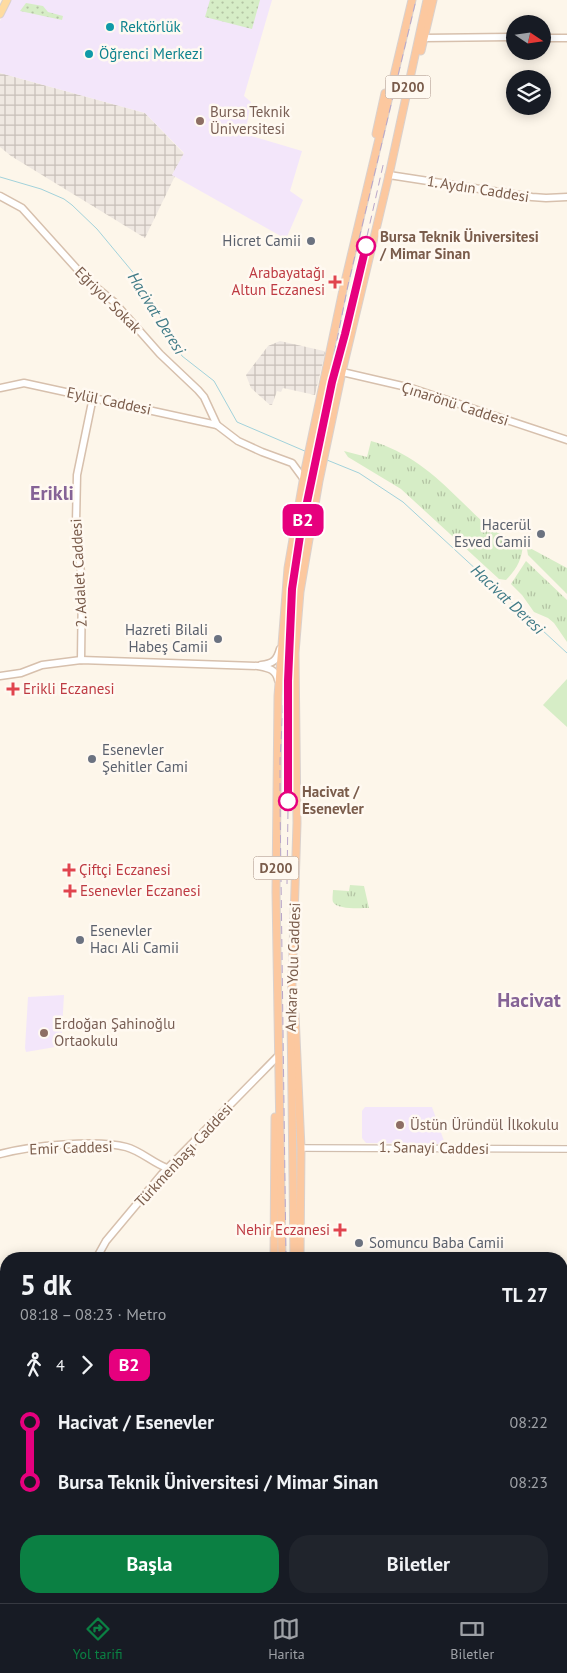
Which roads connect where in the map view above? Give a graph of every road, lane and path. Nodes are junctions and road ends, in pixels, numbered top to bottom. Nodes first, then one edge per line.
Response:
1 (7, 0) edge
2 (408, 0) edge
3 (412, 0) edge
4 (427, 0) edge
5 (433, 0) edge
6 (0, 14) edge
7 (506, 37) edge
8 (424, 38) junction
9 (551, 38) edge
10 (567, 38) edge
11 (370, 174) junction
12 (389, 175) junction
13 (0, 196) edge
14 (567, 197) edge
15 (342, 372) junction
16 (0, 388) edge
17 (93, 397) junction
18 (217, 425) junction
19 (567, 440) edge
20 (303, 478) junction
21 (281, 646) junction
22 (81, 660) junction
23 (258, 666) junction
24 (0, 676) edge
25 (279, 686) junction
26 (293, 974) junction
27 (278, 1056) junction
28 (278, 1069) junction
29 (301, 1148) junction
30 (567, 1149) edge
31 (0, 1154) edge
32 (167, 1168) junction
33 (101, 1252) edge
34 (274, 1252) edge
35 (282, 1252) edge
36 (294, 1252) edge
37 (300, 1252) edge

1 - 6 main road
2 - 11 highway
3 - 11 highway, Ankara Yolu Caddesi
4 - 12 highway, Ankara Yolu Caddesi / D200
5 - 8 highway
7 - 8 main road
8 - 12 highway
9 - 10 main road
11 - 20 highway, Ankara Yolu Caddesi / D200
12 - 14 main road, 1. Aydın Caddesi
12 - 15 highway, Ankara Yolu Caddesi / D200
13 - 18 main road, Eğriyol Sokak
15 - 19 main road, Çınarönü Caddesi
15 - 26 highway, Ankara Yolu Caddesi / D200
16 - 17 main road, Eylül Caddesi
17 - 18 main road, Eylül Caddesi
17 - 22 main road, 2. Adalet Caddesi
18 - 20 main road, Eğriyol Sokak
20 - 21 highway, Ankara Yolu Caddesi / D200
21 - 23 main road
21 - 25 highway, Ankara Yolu Caddesi / D200
22 - 23 main road
22 - 24 main road
23 - 25 main road
25 - 27 highway, Ankara Yolu Caddesi / D200
26 - 29 highway
26 - 36 highway, Ankara Yolu Caddesi / D200
27 - 28 highway, Ankara Yolu Caddesi / D200
27 - 32 main road, Türkmenbaşı Caddesi
28 - 34 highway
28 - 35 highway, Ankara Yolu Caddesi / D200
29 - 30 street, 1. Sanayi Caddesi
29 - 37 highway
31 - 32 main road, Emir Caddesi
32 - 33 main road, Türkmenbaşı Caddesi

